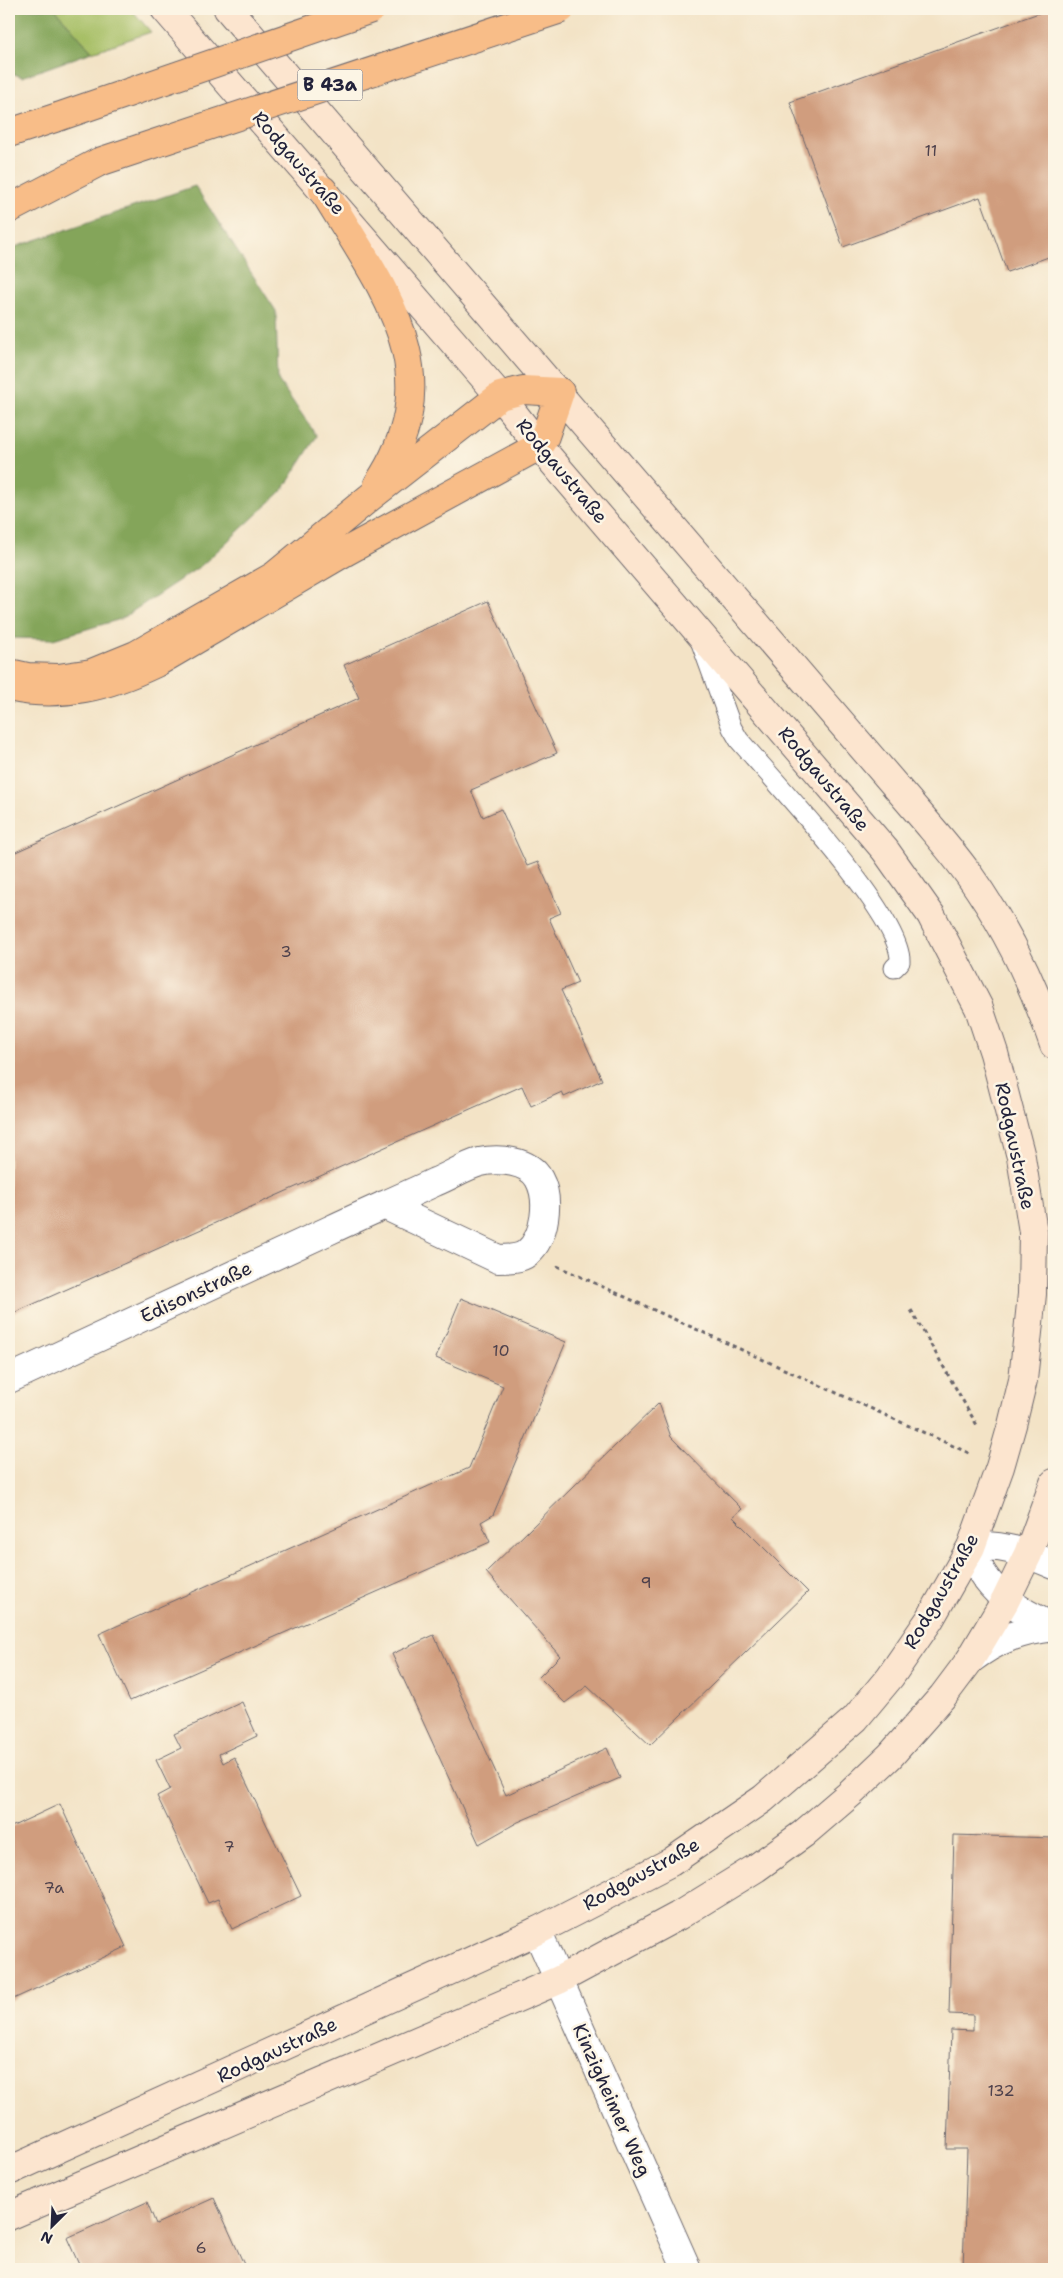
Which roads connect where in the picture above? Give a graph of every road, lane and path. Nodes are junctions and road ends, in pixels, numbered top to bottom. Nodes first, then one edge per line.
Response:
1 (165, 9) edge
2 (228, 9) edge
3 (371, 9) edge
4 (561, 9) edge
5 (58, 117) junction
6 (9, 128) edge
7 (9, 133) edge
8 (99, 162) junction
9 (322, 190) junction
10 (9, 192) edge
11 (9, 209) edge
12 (560, 392) junction
13 (500, 396) junction
14 (539, 446) junction
15 (369, 498) junction
16 (695, 628) junction
17 (9, 673) edge
18 (9, 687) edge
19 (894, 968) dead end
20 (1054, 1045) edge
21 (384, 1205) junction
22 (527, 1253) junction
23 (911, 1310) dead end
24 (9, 1379) edge
25 (1000, 1467) junction
26 (1054, 1483) edge
27 (971, 1547) junction
28 (1028, 1554) junction
29 (1054, 1565) edge
30 (1005, 1601) junction
31 (1054, 1627) edge
32 (970, 1660) junction
33 (537, 1931) junction
34 (559, 1980) junction
35 (9, 2171) edge
36 (9, 2216) edge
37 (687, 2269) edge

1 - 9 main road, Rodgaustraße
2 - 12 main road
3 - 5 highway, bridge
4 - 8 highway, B 43a, bridge
5 - 6 highway
5 - 7 highway
8 - 10 highway, B 43a
8 - 11 highway
9 - 13 main road, Rodgaustraße
9 - 15 highway
12 - 13 highway
12 - 14 highway
12 - 20 main road
13 - 14 main road, Rodgaustraße
13 - 15 highway
14 - 16 main road, Rodgaustraße
14 - 18 highway
15 - 17 highway
16 - 19 lane
16 - 25 main road, Rodgaustraße
21 - 22 street
21 - 22 street, Edisonstraße
21 - 24 street, Edisonstraße
22 - 25 path
23 - 25 path
25 - 27 main road, Rodgaustraße
26 - 28 main road
27 - 28 street
27 - 30 street
27 - 33 main road, Rodgaustraße
28 - 29 street
28 - 30 main road
30 - 31 street
30 - 32 main road
31 - 32 street
32 - 34 main road
33 - 34 street, Kinzigheimer Weg
33 - 35 main road, Rodgaustraße
34 - 36 main road
34 - 37 street, Kinzigheimer Weg

